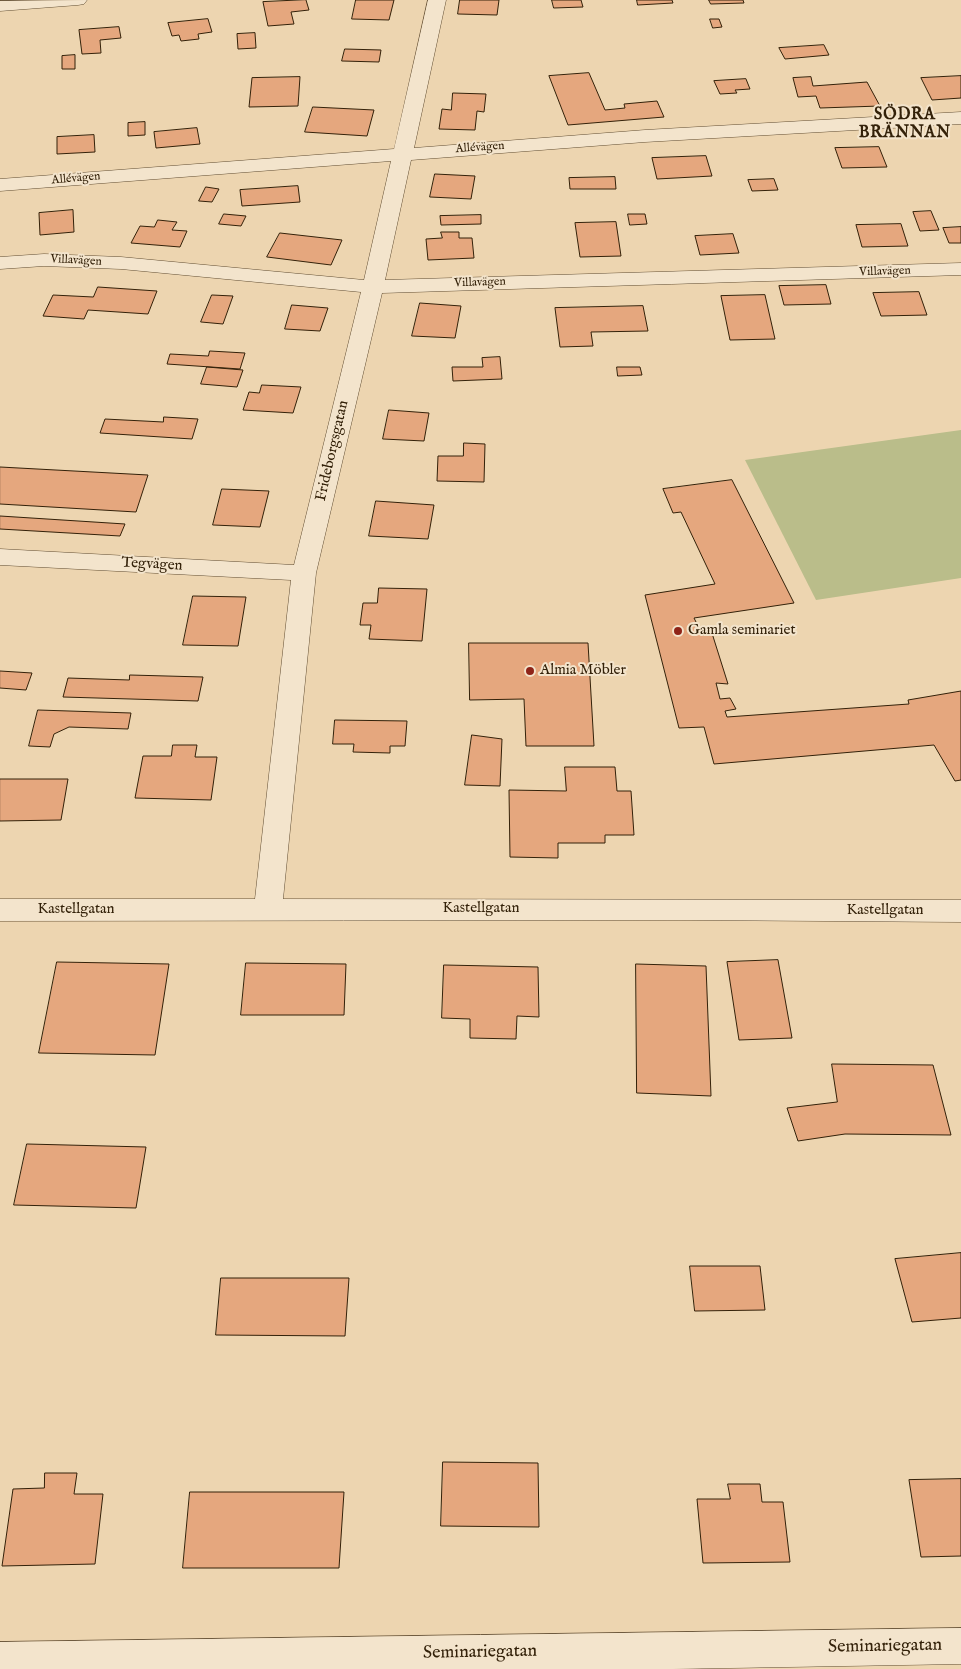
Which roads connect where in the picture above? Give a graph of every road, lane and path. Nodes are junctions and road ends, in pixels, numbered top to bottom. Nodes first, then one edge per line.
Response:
1 (78, 0) edge
2 (437, 0) edge
3 (0, 6) edge
4 (961, 118) edge
5 (401, 154) junction
6 (0, 185) edge
7 (0, 263) edge
8 (961, 269) edge
9 (372, 287) junction
10 (0, 557) edge
11 (304, 573) junction
12 (268, 909) junction
13 (0, 910) edge
14 (961, 911) edge
15 (961, 1646) edge
16 (0, 1661) edge

1 - 3 street
2 - 5 street, Frideborgsgatan
4 - 5 street, Allévägen
5 - 6 street, Allévägen
5 - 9 street, Frideborgsgatan
7 - 9 street, Villavägen
8 - 9 street, Villavägen
9 - 11 street, Frideborgsgatan
10 - 11 street, Tegvägen
11 - 12 street, Frideborgsgatan
12 - 13 street, Kastellgatan
12 - 14 street, Kastellgatan
15 - 16 street, Seminariegatan

